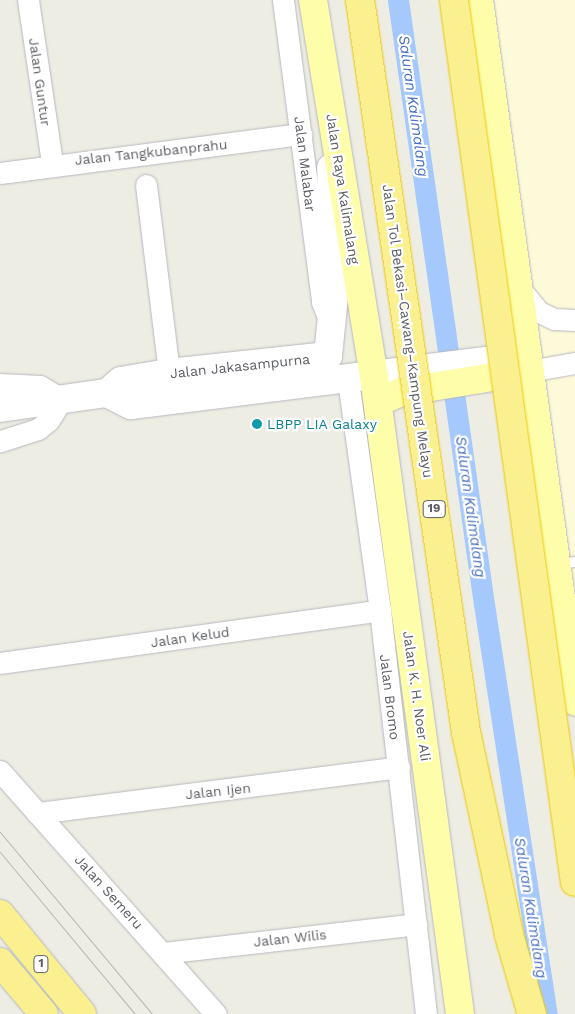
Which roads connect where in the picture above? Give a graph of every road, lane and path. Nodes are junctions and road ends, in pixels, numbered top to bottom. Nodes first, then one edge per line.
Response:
1 (28, 0) edge
2 (283, 0) edge
3 (313, 0) edge
4 (360, 0) edge
5 (454, 0) edge
6 (479, 0) edge
7 (328, 96) junction
8 (312, 146) junction
9 (52, 164) junction
10 (0, 173) edge
11 (146, 185) dead end
12 (516, 283) junction
13 (575, 320) edge
14 (575, 363) edge
15 (527, 364) junction
16 (169, 373) junction
17 (0, 384) edge
18 (367, 387) junction
19 (107, 393) junction
20 (62, 399) junction
21 (0, 408) edge
22 (0, 441) edge
23 (565, 563) edge
24 (380, 610) junction
25 (0, 663) edge
26 (575, 701) edge
27 (399, 767) junction
28 (0, 771) edge
29 (37, 813) junction
30 (575, 882) edge
31 (0, 914) edge
32 (416, 924) junction
33 (163, 953) junction
34 (0, 962) edge
35 (44, 1014) edge
36 (82, 1014) edge
37 (216, 1014) edge
38 (426, 1014) edge
39 (460, 1014) edge
40 (532, 1014) edge

1 - 9 street, Jalan Guntur
2 - 8 street, Jalan Malabar
3 - 7 main road, Jalan Raya Kalimalang
4 - 40 highway, Jalan Tol Bekasi–Cawang–Kampung Melayu / 19, bridge
5 - 30 highway, bridge
6 - 12 main road
7 - 8 main road, Jalan Jakasampurna
7 - 18 main road, Jalan Raya Kalimalang
8 - 9 street, Jalan Tangkubanprahu
8 - 16 main road, Jalan Jakasampurna
9 - 10 street, Jalan Tangkubanprahu
11 - 16 street
12 - 13 street
12 - 15 main road
14 - 15 street
15 - 18 main road
15 - 23 main road
16 - 19 main road, Jalan Jakasampurna
17 - 20 street
18 - 19 main road, Jalan Jakasampurna
18 - 24 street, Jalan Bromo
18 - 39 main road, Jalan K. H. Noer Ali
19 - 20 main road, Jalan Jakasampurna
20 - 21 main road, Jalan Jakasampurna
20 - 22 street
23 - 26 main road
24 - 25 street, Jalan Kelud
24 - 27 street, Jalan Bromo
27 - 29 street, Jalan Ijen
27 - 32 street, Jalan Bromo
28 - 29 street, Jalan Semeru
29 - 33 street, Jalan Semeru
31 - 36 highway, 1
32 - 33 street, Jalan Wilis
32 - 38 street, Jalan Bromo
33 - 37 street, Jalan Semeru
34 - 35 highway, 1

